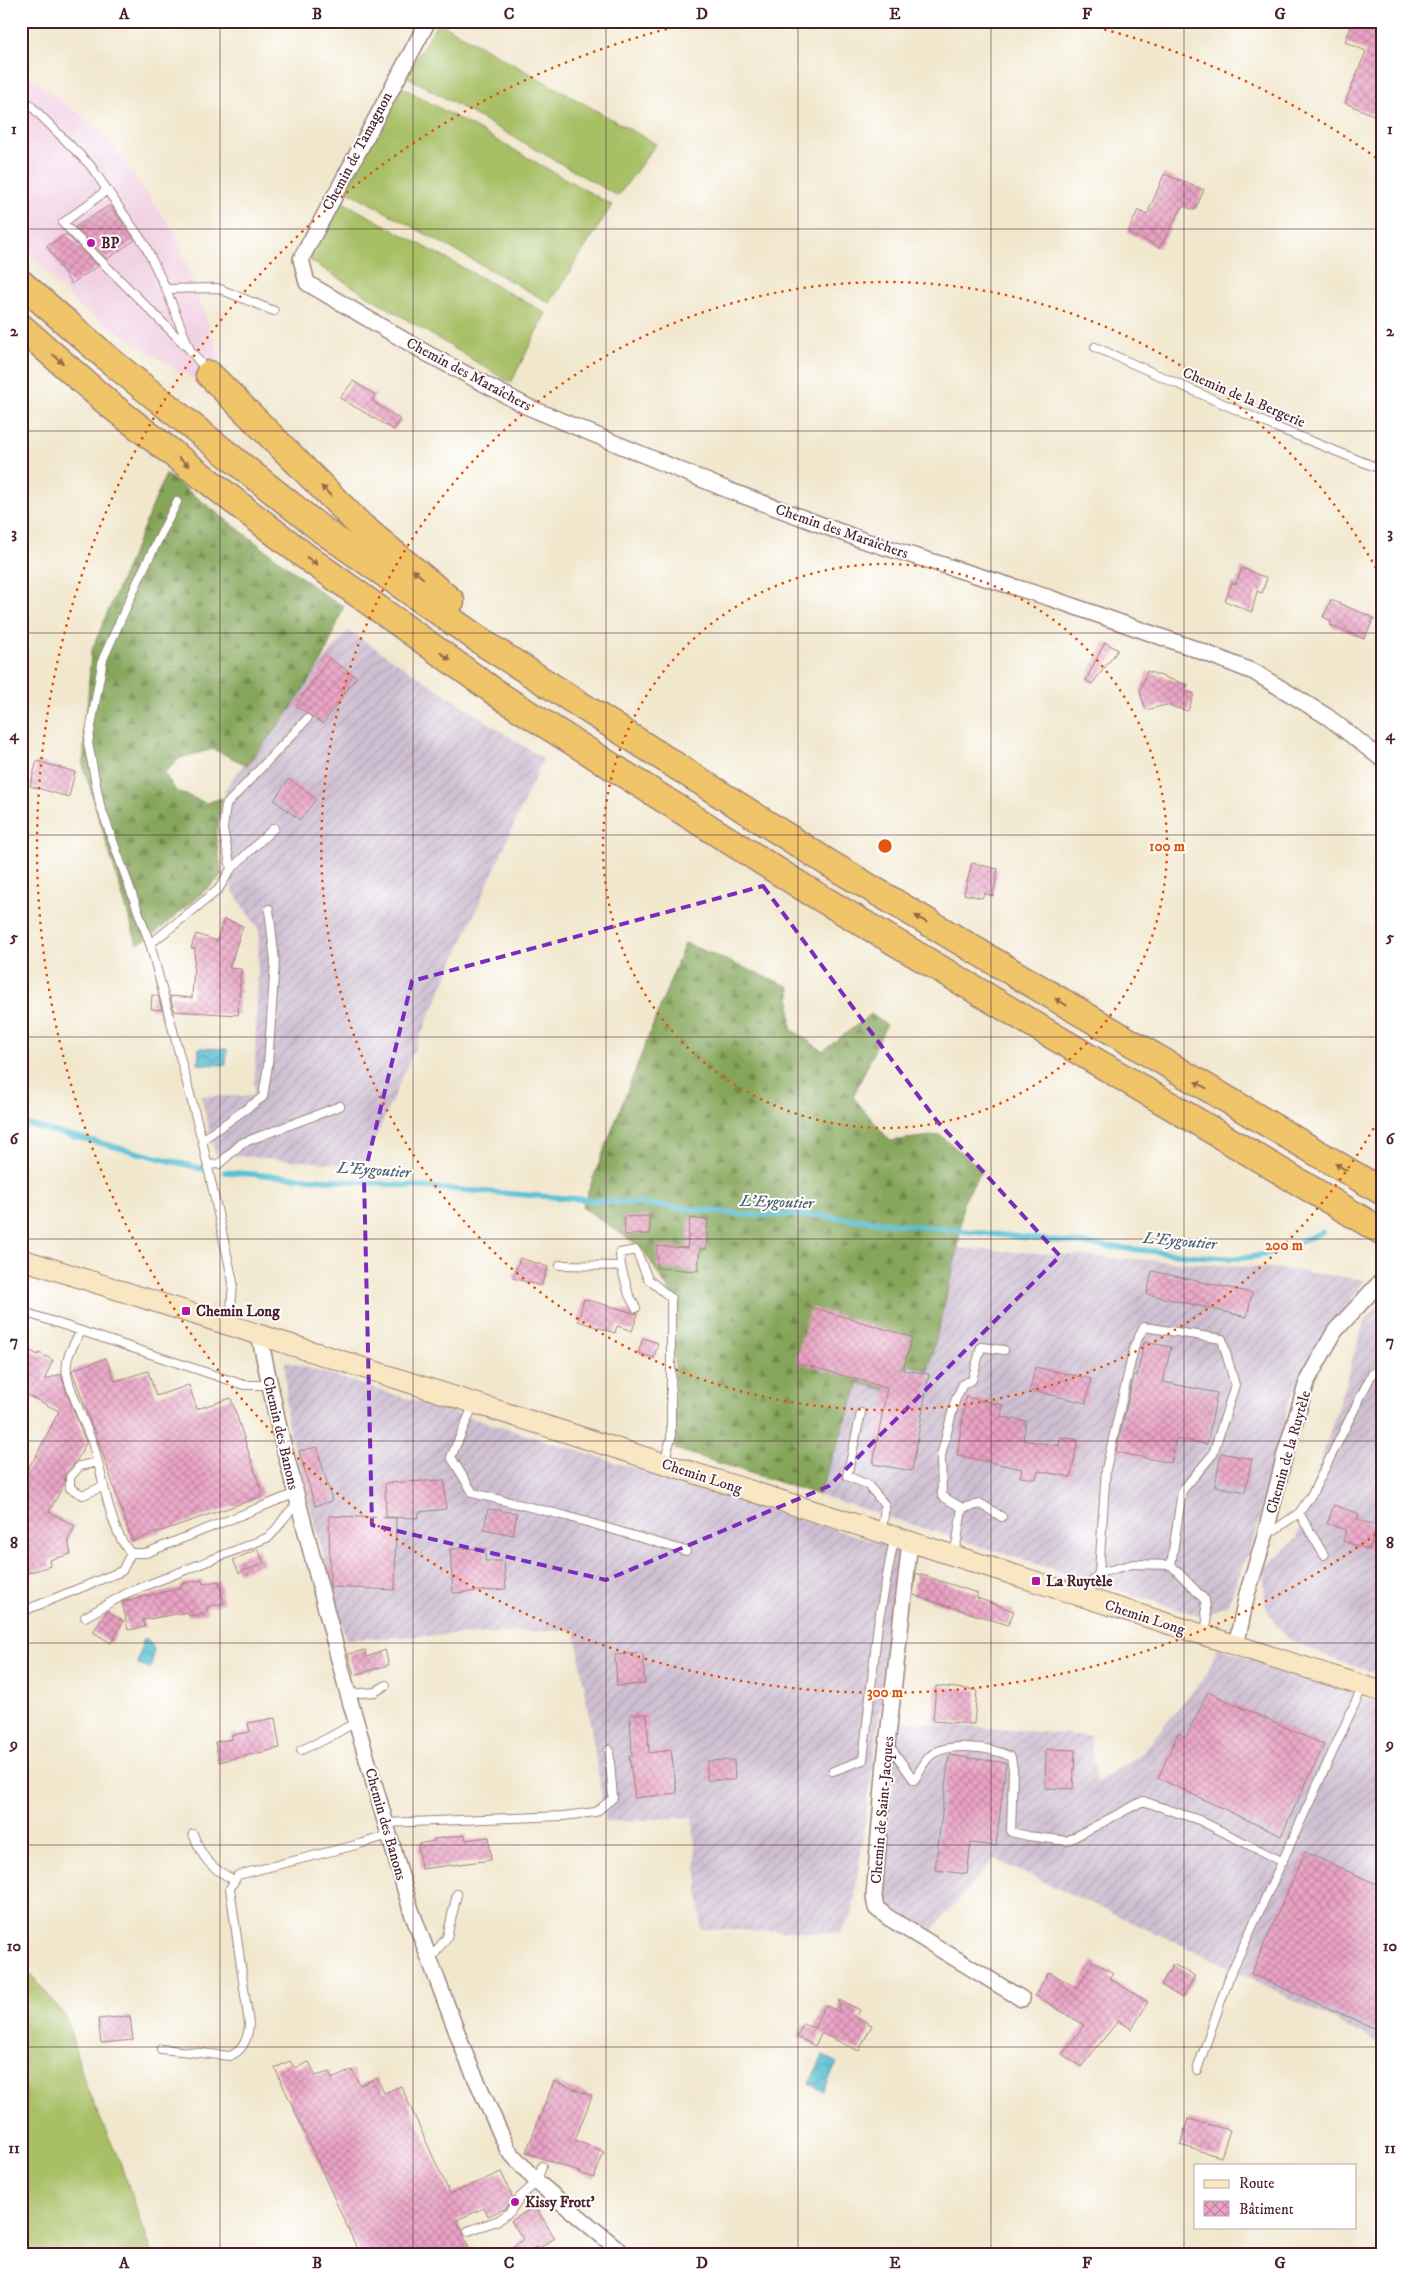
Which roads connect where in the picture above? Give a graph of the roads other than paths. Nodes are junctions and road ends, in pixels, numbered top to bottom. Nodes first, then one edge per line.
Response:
1 (428, 21) edge
2 (21, 96) edge
3 (107, 190) junction
4 (21, 283) edge
5 (307, 283) joint
6 (166, 289) junction
7 (274, 311) dead end
8 (21, 327) edge
9 (1095, 347) dead end
10 (190, 350) junction
11 (209, 374) joint
12 (1383, 470) edge
13 (177, 502) dead end
14 (307, 720) dead end
15 (637, 742) junction
16 (1383, 760) edge
17 (274, 828) dead end
18 (232, 870) junction
19 (270, 909) dead end
20 (150, 944) junction
21 (340, 1106) dead end
22 (202, 1140) junction
23 (208, 1165) junction
24 (1383, 1192) edge
25 (1383, 1232) edge
26 (21, 1259) edge
27 (560, 1265) dead end
28 (621, 1266) junction
29 (1379, 1282) edge
30 (636, 1308) dead end
31 (21, 1311) edge
32 (230, 1325) junction
33 (81, 1331) junction
34 (259, 1334) junction
35 (1004, 1350) dead end
36 (1383, 1368) edge
37 (270, 1385) junction
38 (475, 1403) junction
39 (861, 1414) dead end
40 (98, 1462) junction
41 (664, 1464) junction
42 (104, 1486) junction
43 (297, 1498) junction
44 (962, 1508) junction
45 (1299, 1513) junction
46 (1002, 1517) dead end
47 (1265, 1536) junction
48 (895, 1537) junction
49 (686, 1551) dead end
50 (130, 1553) junction
51 (952, 1555) junction
52 (1324, 1555) dead end
53 (1171, 1565) junction
54 (1099, 1573) junction
55 (1086, 1598) junction
56 (21, 1612) edge
57 (85, 1617) dead end
58 (1203, 1635) junction
59 (1236, 1646) junction
60 (386, 1685) dead end
61 (1363, 1686) junction
62 (1383, 1692) edge
63 (348, 1694) junction
64 (356, 1722) junction
65 (888, 1744) junction
66 (300, 1750) dead end
67 (609, 1750) dead end
68 (833, 1771) dead end
69 (388, 1829) junction
70 (193, 1834) dead end
71 (1283, 1862) junction
72 (234, 1880) junction
73 (457, 1894) dead end
74 (430, 1960) junction
75 (1022, 1999) dead end
76 (161, 2049) dead end
77 (1197, 2070) dead end
78 (542, 2166) dead end
79 (536, 2182) junction
80 (468, 2231) dead end
81 (625, 2255) edge

1 - 5 street, Chemin de Tamagnon
2 - 3 lane
3 - 6 lane
3 - 10 lane
4 - 15 highway
5 - 16 street, Chemin des Maraîchers
6 - 7 lane
6 - 10 lane
8 -> 25 highway
9 - 12 lane, Chemin de la Bergerie
10 - 11 lane
15 -> 11 highway
13 - 20 lane
14 - 18 lane
24 -> 15 highway
17 - 18 lane
18 - 20 lane
19 - 22 lane
20 - 22 lane
21 - 23 lane
22 - 23 lane
23 - 32 lane
26 - 32 main road, Chemin Long
27 - 28 lane
28 - 30 lane
28 - 41 lane
29 - 47 street, Chemin de la Ruytèle
31 - 33 lane
32 - 34 main road, Chemin Long
33 - 37 lane
33 - 40 lane
34 - 37 street, Chemin des Banons
34 - 38 main road, Chemin Long
35 - 44 lane
36 - 45 lane
37 - 43 street, Chemin des Banons
38 - 41 main road, Chemin Long
38 - 49 lane
39 - 48 lane
40 - 42 lane
40 - 42 lane
41 - 48 main road, Chemin Long
42 - 50 lane
43 - 50 lane
43 - 57 lane
43 - 63 street, Chemin des Banons
44 - 46 lane
44 - 51 lane
45 - 47 lane
45 - 52 lane
47 - 59 street, Chemin de la Ruytèle
48 - 51 main road, Chemin Long
48 - 65 street, Chemin de Saint-Jacques
48 - 68 lane
50 - 56 lane
51 - 55 main road, Chemin Long
53 - 54 lane
53 - 54 lane
53 - 58 lane
54 - 55 lane
55 - 58 main road, Chemin Long
58 - 59 main road, Chemin Long
59 - 61 main road, Chemin Long
60 - 63 lane
61 - 62 main road, Chemin Long
61 - 71 lane
63 - 64 street, Chemin des Banons
64 - 66 lane
64 - 69 street, Chemin des Banons
65 - 71 lane
65 - 75 street, Chemin de Saint-Jacques
67 - 69 lane
69 - 72 lane
69 - 74 street, Chemin des Banons
70 - 72 lane
71 - 77 lane
72 - 76 lane
73 - 74 lane
74 - 79 street, Chemin des Banons
78 - 79 lane
79 - 80 lane
79 - 81 street, Chemin des Banons

